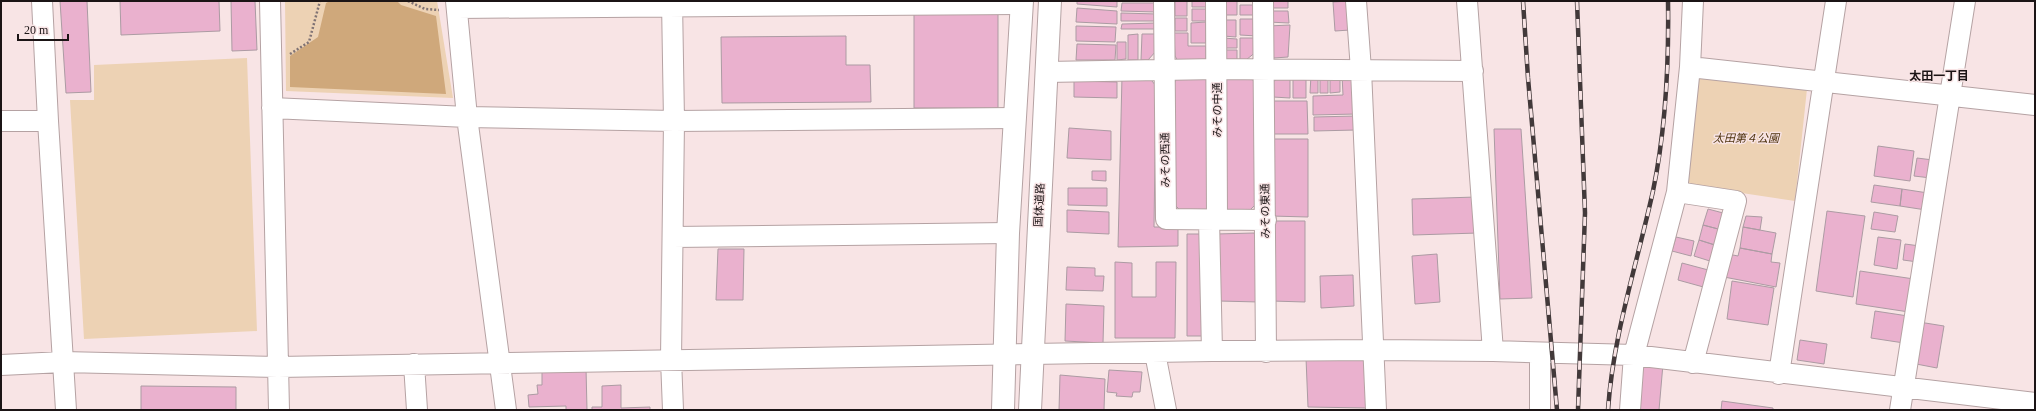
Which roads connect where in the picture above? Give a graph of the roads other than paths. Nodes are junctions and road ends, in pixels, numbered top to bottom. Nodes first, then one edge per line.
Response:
1 (42, 1) edge
2 (270, 1) edge
3 (1050, 1) edge
4 (1164, 1) edge
5 (1216, 1) edge
6 (1263, 1) edge
7 (1356, 1) edge
8 (1467, 1) edge
9 (1693, 1) edge
10 (1836, 1) edge
11 (1965, 1) edge
12 (850, 3) edge
13 (1022, 3) edge
14 (672, 4) edge
15 (452, 6) edge
16 (1690, 67) junction
17 (1217, 69) junction
18 (1264, 69) junction
19 (1362, 70) junction
20 (1164, 71) junction
21 (1473, 71) junction
22 (1046, 72) junction
23 (1823, 82) junction
24 (1950, 95) junction
25 (2035, 105) edge
26 (272, 108) junction
27 (467, 117) junction
28 (1015, 118) junction
29 (48, 121) junction
30 (674, 121) junction
31 (1, 122) edge
32 (1677, 192) junction
33 (1213, 219) junction
34 (1266, 220) junction
35 (1008, 233) junction
36 (673, 237) junction
37 (1373, 350) junction
38 (1212, 351) junction
39 (1493, 351) junction
40 (1266, 352) junction
41 (1155, 353) junction
42 (1540, 353) junction
43 (1006, 354) junction
44 (1032, 354) junction
45 (1634, 355) junction
46 (671, 359) junction
47 (64, 362) junction
48 (499, 362) junction
49 (1693, 363) junction
50 (414, 364) junction
51 (1, 365) edge
52 (278, 366) junction
53 (1779, 374) junction
54 (1904, 388) junction
55 (1954, 402) edge
56 (2035, 403) edge
57 (66, 410) edge
58 (279, 410) edge
59 (417, 410) edge
60 (506, 410) edge
61 (673, 410) edge
62 (1003, 410) edge
63 (1030, 410) edge
64 (1166, 410) edge
65 (1376, 410) edge
66 (1540, 410) edge
67 (1630, 410) edge
68 (1900, 410) edge

1 - 29 street
2 - 26 street
3 - 22 street, 国体道路
4 - 20 street, みその西通
5 - 17 street, みその中通
6 - 18 street, みその東通
7 - 19 street
8 - 21 street
9 - 16 street
10 - 23 street
11 - 24 street
12 - 13 street
12 - 14 street
13 - 28 street
14 - 15 street
14 - 30 street
15 - 27 street
16 - 23 street
16 - 32 street
17 - 18 street
17 - 20 street
17 - 33 street, みその中通
18 - 19 street
18 - 34 street, みその東通
19 - 21 street
19 - 37 street
20 - 22 street
20 - 33 street, みその西通
21 - 39 street
22 - 44 street, 国体道路
23 - 24 street
23 - 53 street
24 - 25 street
24 - 54 street
26 - 27 street
26 - 52 street
27 - 30 street
27 - 48 street
28 - 30 street
28 - 35 street
29 - 31 street
29 - 47 street
30 - 36 street
32 - 45 street
32 - 49 street
33 - 34 street, みその西通
33 - 38 street, みその中通
34 - 40 street, みその東通
35 - 36 street
35 - 43 street
36 - 46 street
37 - 39 street
37 - 40 street
37 - 65 street
38 - 40 street
38 - 41 street
39 - 42 street
41 - 44 street
41 - 64 street
42 - 45 street
42 - 66 street
43 - 44 street
43 - 46 street
43 - 62 street
44 - 63 street, 国体道路
45 - 49 street
45 - 67 street
46 - 48 street
46 - 61 street
47 - 51 street
47 - 52 street
47 - 57 street
48 - 50 street
48 - 60 street
49 - 53 street
50 - 52 street
50 - 59 street
52 - 58 street
53 - 54 street
54 - 55 street
54 - 68 street
55 - 56 street

